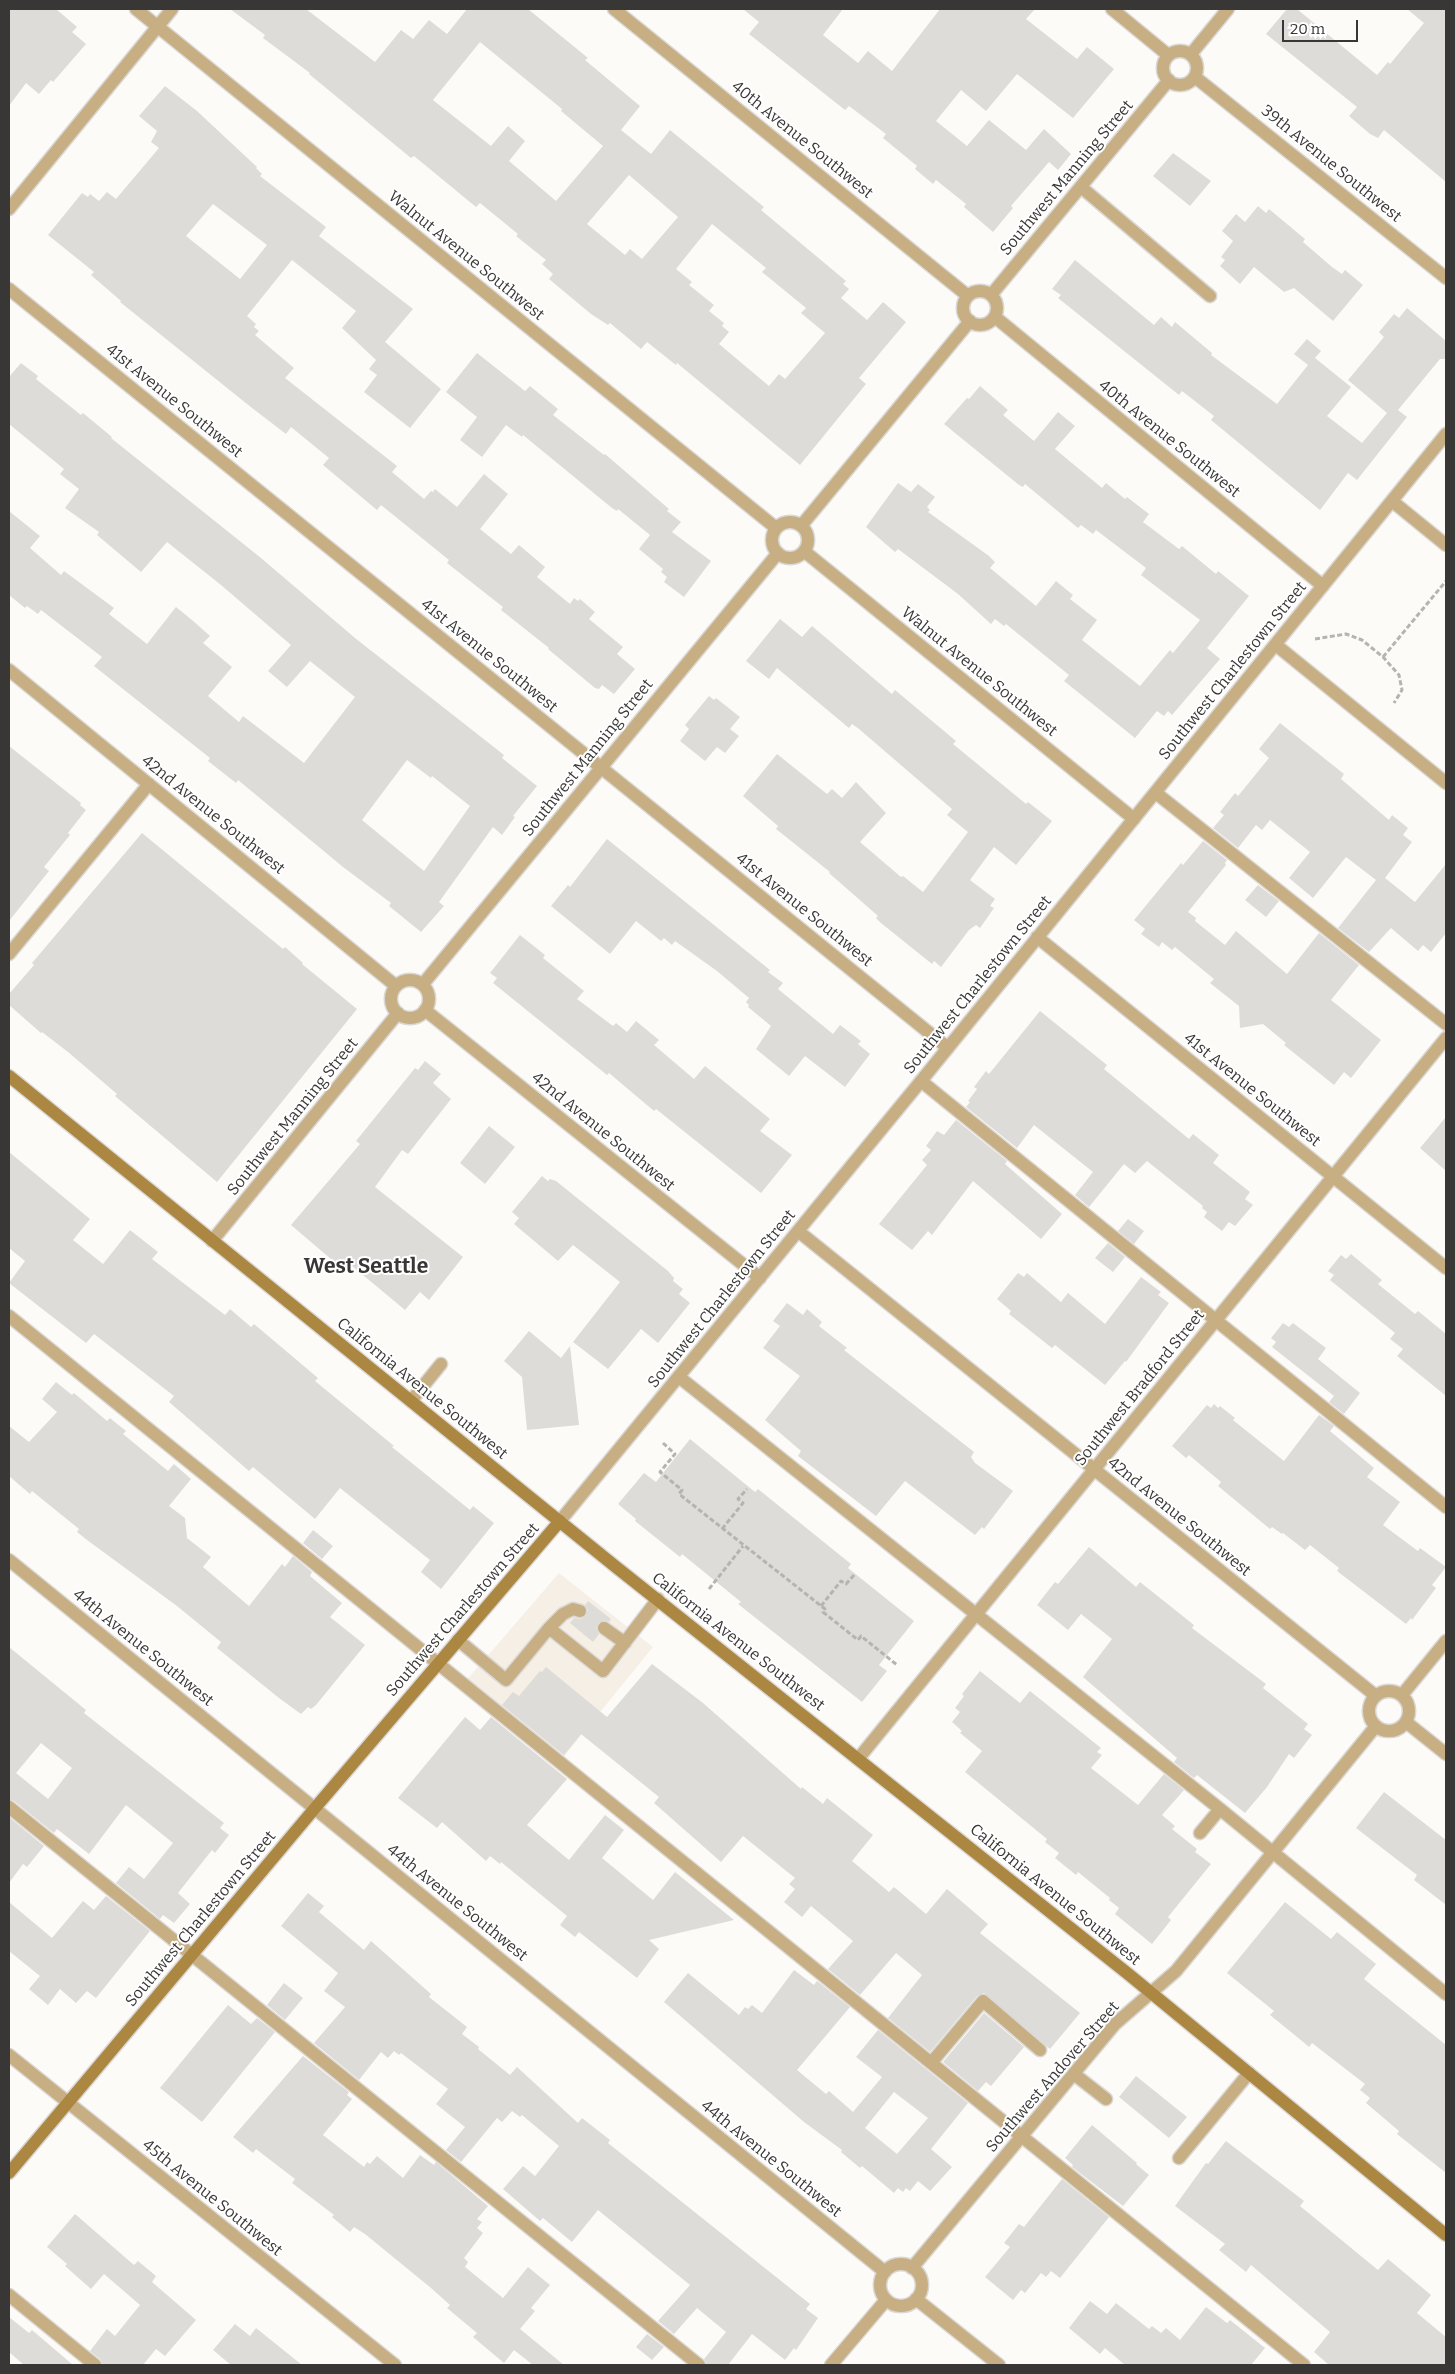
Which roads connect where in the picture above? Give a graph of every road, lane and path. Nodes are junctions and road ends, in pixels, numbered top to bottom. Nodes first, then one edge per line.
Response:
1 (136, 9) edge
2 (172, 9) edge
3 (614, 9) edge
4 (1112, 9) edge
5 (1228, 9) edge
6 (158, 26) junction
7 (1191, 54) junction
8 (1168, 55) junction
9 (1194, 76) junction
10 (1169, 80) junction
11 (1081, 187) junction
12 (9, 209) edge
13 (1446, 278) edge
14 (9, 289) edge
15 (991, 295) junction
16 (968, 296) junction
17 (1210, 296) dead end
18 (995, 317) junction
19 (970, 321) junction
20 (1446, 434) edge
21 (1392, 501) junction
22 (801, 526) junction
23 (776, 528) junction
24 (1446, 545) edge
25 (804, 551) junction
26 (778, 554) junction
27 (1446, 581) edge
28 (1324, 586) junction
29 (1315, 639) dead end
30 (1276, 646) junction
31 (1383, 657) junction
32 (9, 670) edge
33 (1394, 704) dead end
34 (601, 768) junction
35 (1446, 783) edge
36 (149, 784) junction
37 (1156, 793) junction
38 (1134, 819) junction
39 (1038, 937) junction
40 (9, 954) edge
41 (423, 984) junction
42 (396, 986) junction
43 (425, 1010) junction
44 (398, 1013) junction
45 (1446, 1024) edge
46 (1446, 1038) edge
47 (948, 1048) junction
48 (9, 1076) edge
49 (921, 1081) junction
50 (1333, 1176) junction
51 (798, 1231) junction
52 (212, 1240) junction
53 (1446, 1268) edge
54 (760, 1278) junction
55 (9, 1316) edge
56 (1217, 1319) junction
57 (441, 1364) dead end
58 (679, 1377) junction
59 (411, 1401) junction
60 (663, 1443) dead end
61 (1094, 1470) junction
62 (747, 1489) dead end
63 (1446, 1507) edge
64 (560, 1521) junction
65 (722, 1529) junction
66 (743, 1546) junction
67 (9, 1560) edge
68 (854, 1575) dead end
69 (709, 1589) dead end
70 (658, 1600) junction
71 (821, 1606) junction
72 (580, 1611) dead end
73 (976, 1615) junction
74 (549, 1628) junction
75 (604, 1628) dead end
76 (458, 1640) junction
77 (1446, 1641) edge
78 (625, 1643) junction
79 (438, 1664) junction
80 (898, 1665) dead end
81 (1402, 1695) junction
82 (1376, 1696) junction
83 (1406, 1722) junction
84 (1376, 1726) junction
85 (1446, 1754) edge
86 (858, 1759) junction
87 (9, 1807) edge
88 (315, 1808) junction
89 (1220, 1809) junction
90 (1200, 1833) dead end
91 (1274, 1853) junction
92 (191, 1956) junction
93 (1151, 1993) junction
94 (1446, 1994) edge
95 (1040, 2050) dead end
96 (9, 2055) edge
97 (931, 2063) junction
98 (1248, 2073) junction
99 (1074, 2074) junction
100 (1106, 2099) dead end
101 (68, 2103) junction
102 (1022, 2137) junction
103 (1179, 2158) dead end
104 (9, 2173) edge
105 (1446, 2235) edge
106 (912, 2268) junction
107 (885, 2272) junction
108 (9, 2295) edge
109 (916, 2299) junction
110 (886, 2300) junction
111 (95, 2365) edge
112 (395, 2365) edge
113 (699, 2365) edge
114 (831, 2365) edge
115 (999, 2365) edge
116 (1304, 2365) edge

1 - 6 street, Walnut Avenue Southwest
2 - 6 street
3 - 16 street, 40th Avenue Southwest
4 - 8 street
5 - 7 street
6 - 12 street
6 - 23 street, Walnut Avenue Southwest
7 - 8 street
7 - 9 street
8 - 10 street
9 - 10 street
9 - 13 street, 39th Avenue Southwest
10 - 11 street, Southwest Manning Street
11 - 15 street, Southwest Manning Street
11 - 17 street
14 - 34 street, 41st Avenue Southwest
15 - 16 street
15 - 18 street
16 - 19 street
18 - 19 street
18 - 28 street, 40th Avenue Southwest
19 - 22 street
20 - 21 street, Southwest Charlestown Street
21 - 24 street
21 - 28 street, Southwest Charlestown Street
22 - 23 street
22 - 25 street
23 - 26 street
25 - 26 street
25 - 38 street, Walnut Avenue Southwest
26 - 34 street, Southwest Manning Street
27 - 31 path
28 - 30 street, Southwest Charlestown Street
29 - 31 path
30 - 35 street
30 - 37 street, Southwest Charlestown Street
31 - 33 path
32 - 36 street, 42nd Avenue Southwest
34 - 41 street, Southwest Manning Street
34 - 47 street, 41st Avenue Southwest
36 - 40 street
36 - 42 street, 42nd Avenue Southwest
37 - 38 street, Southwest Charlestown Street
37 - 45 street
38 - 39 street, Southwest Charlestown Street
39 - 47 street, Southwest Charlestown Street
39 - 50 street, 41st Avenue Southwest
41 - 42 street
41 - 43 street
42 - 44 street
43 - 44 street
43 - 54 street, 42nd Avenue Southwest
44 - 52 street, Southwest Manning Street
46 - 50 street, Southwest Bradford Street
47 - 49 street, Southwest Charlestown Street
48 - 52 main road, California Avenue Southwest
49 - 51 street, Southwest Charlestown Street
49 - 56 street
50 - 53 street, 41st Avenue Southwest
50 - 56 street, Southwest Bradford Street
51 - 54 street, Southwest Charlestown Street
51 - 61 street, 42nd Avenue Southwest
52 - 59 main road, California Avenue Southwest
54 - 58 street, Southwest Charlestown Street
55 - 79 street
56 - 61 street, Southwest Bradford Street
56 - 63 street
57 - 59 street
58 - 64 street, Southwest Charlestown Street
58 - 73 street
59 - 64 main road, California Avenue Southwest
60 - 65 path
61 - 73 street, Southwest Bradford Street
61 - 82 street, 42nd Avenue Southwest
62 - 65 path
64 - 70 main road, California Avenue Southwest
64 - 76 main road, Southwest Charlestown Street
65 - 66 path
66 - 69 path
66 - 71 path
67 - 88 street, 44th Avenue Southwest
68 - 71 path
70 - 78 street
70 - 86 main road, California Avenue Southwest
71 - 80 path
72 - 74 street
73 - 86 street, Southwest Bradford Street
73 - 89 street
74 - 76 street
74 - 78 street
75 - 78 street
76 - 79 main road, Southwest Charlestown Street
77 - 81 street
79 - 88 main road, Southwest Charlestown Street
79 - 97 street
81 - 82 street
81 - 83 street
82 - 84 street
83 - 84 street
83 - 85 street
84 - 91 street, Southwest Andover Street
86 - 93 main road, California Avenue Southwest
87 - 92 street
88 - 92 main road, Southwest Charlestown Street
88 - 107 street, 44th Avenue Southwest
89 - 90 street
89 - 91 street
91 - 93 street, Southwest Andover Street
91 - 94 street
92 - 101 main road, Southwest Charlestown Street
92 - 113 street
93 - 98 main road, California Avenue Southwest
93 - 99 street, Southwest Andover Street
95 - 97 street
96 - 101 street, 45th Avenue Southwest
97 - 102 street
98 - 103 street
98 - 105 main road, California Avenue Southwest
99 - 100 street
99 - 102 street, Southwest Andover Street
101 - 104 main road, Southwest Charlestown Street
101 - 112 street, 45th Avenue Southwest
102 - 106 street, Southwest Andover Street
102 - 116 street
106 - 107 street
106 - 109 street
107 - 110 street
108 - 111 street
109 - 110 street
109 - 115 street
110 - 114 street

